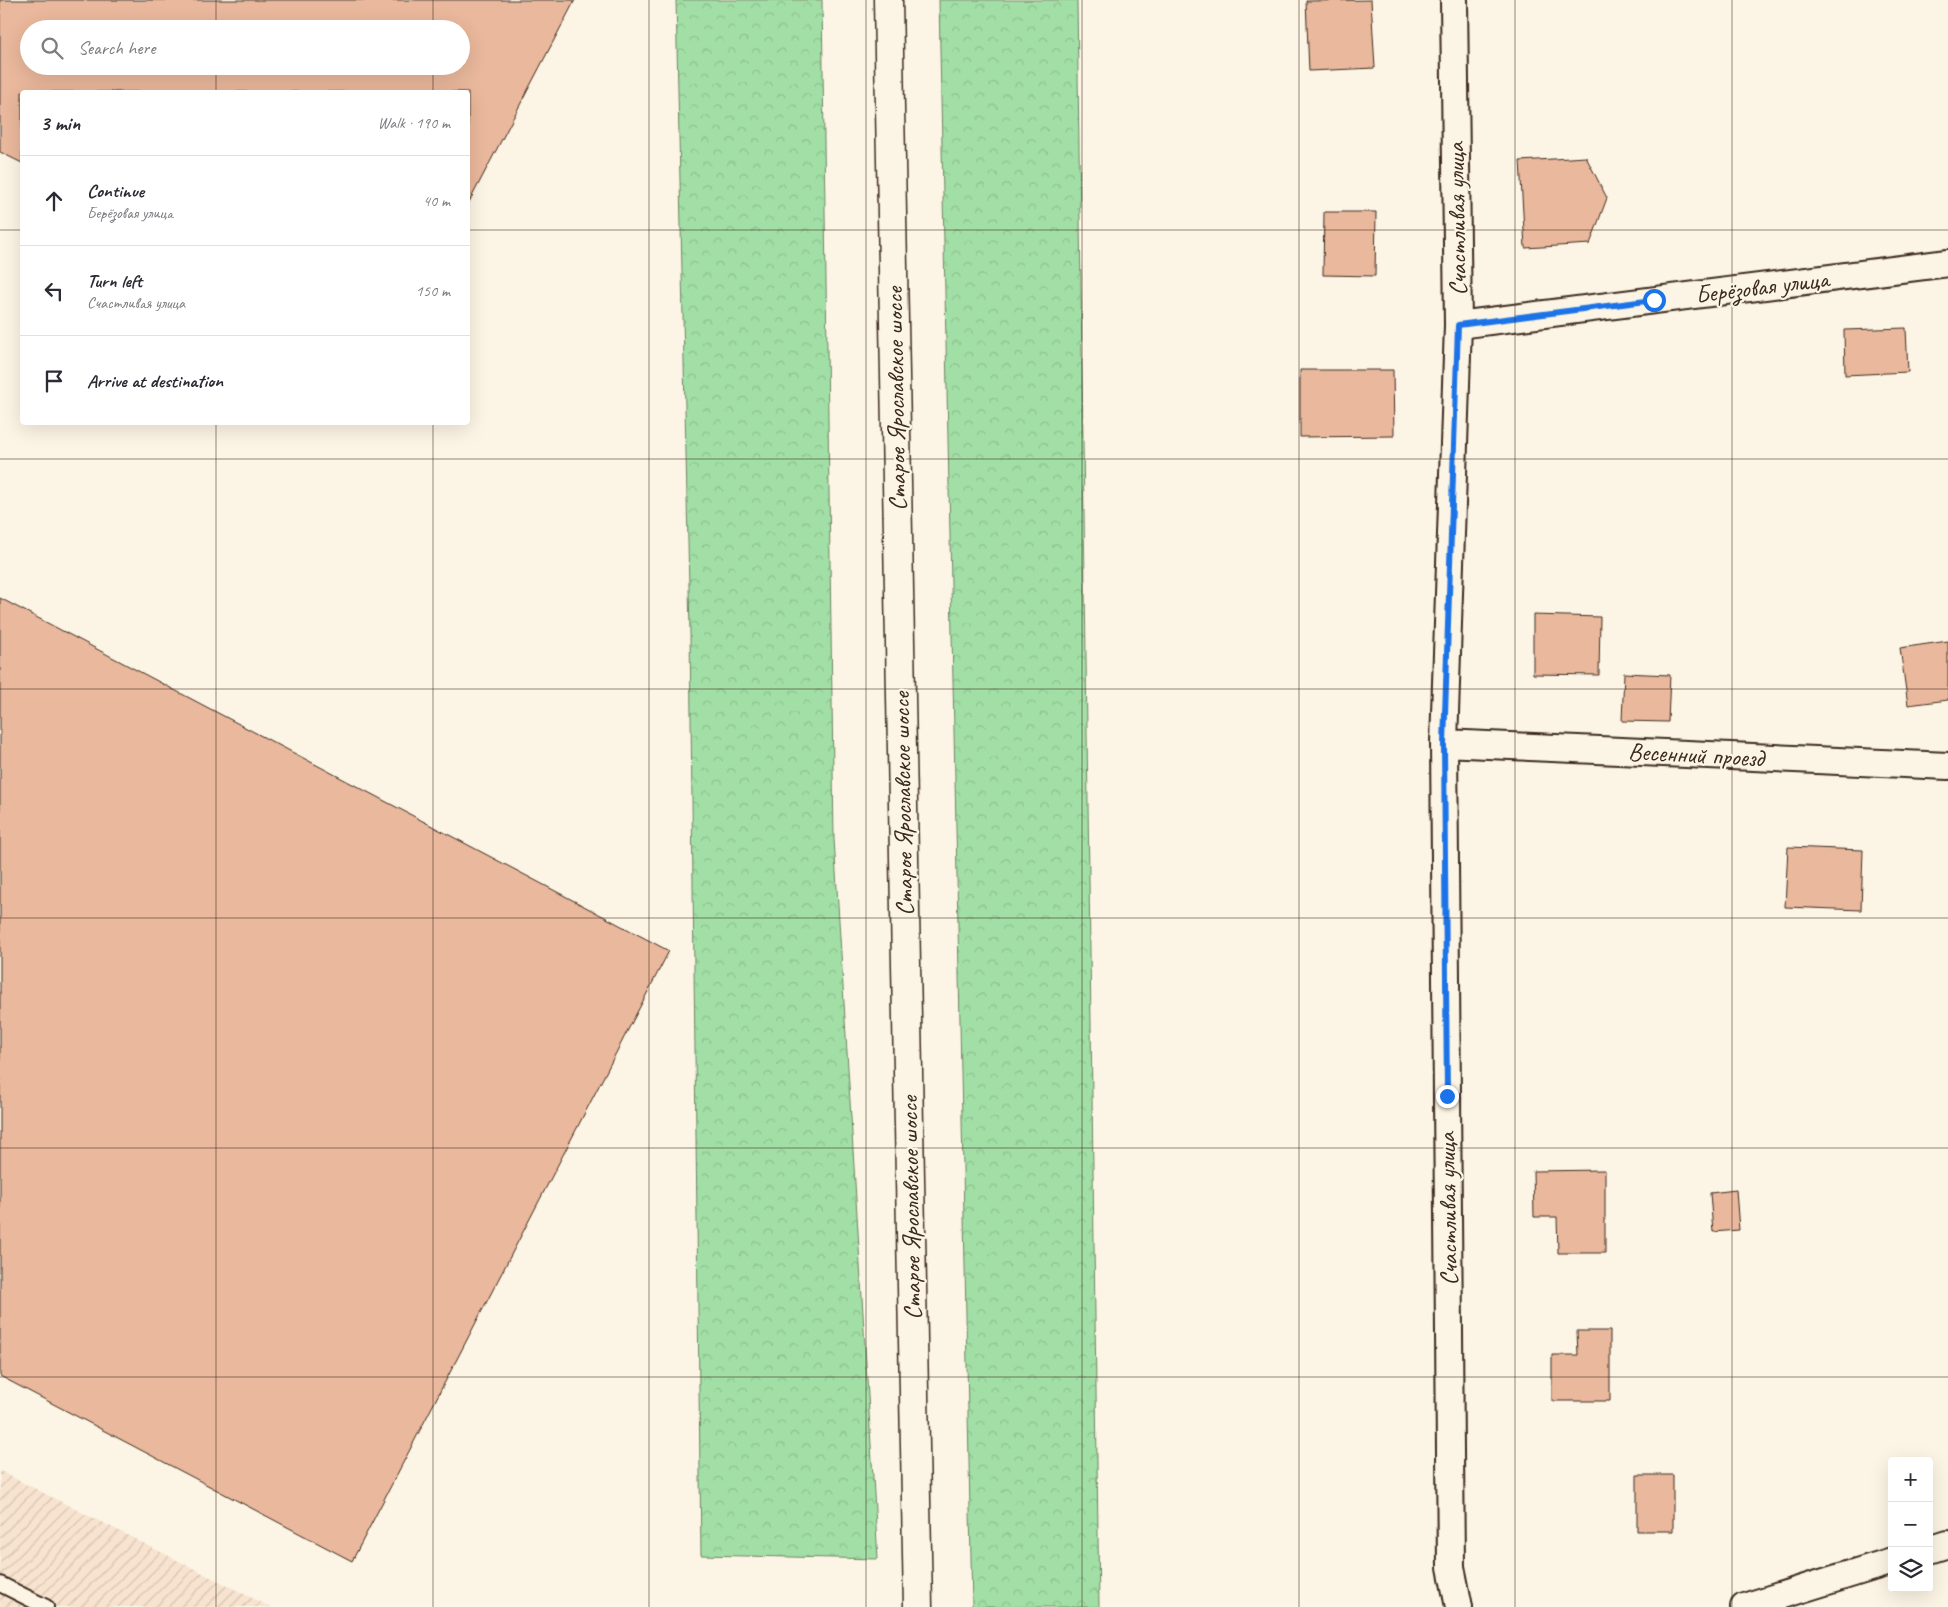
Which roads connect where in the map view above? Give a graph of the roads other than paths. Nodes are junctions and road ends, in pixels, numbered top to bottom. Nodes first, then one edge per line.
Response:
1 (888, 0) edge
2 (1454, 0) edge
3 (1948, 263) edge
4 (1458, 325) junction
5 (1444, 744) junction
6 (1948, 766) edge
7 (1948, 1544) edge
8 (1933, 1549) edge
9 (1888, 1562) edge
10 (0, 1584) edge
11 (46, 1607) edge
12 (918, 1607) edge
13 (1459, 1607) edge
14 (1744, 1607) edge

1 - 12 main road, Старое Ярославское шоссе
2 - 4 street, Счастливая улица
3 - 4 street, Берёзовая улица
4 - 5 street, Счастливая улица
5 - 6 street, Весенний проезд
5 - 13 street, Счастливая улица
7 - 8 street
9 - 14 street
10 - 11 lane

